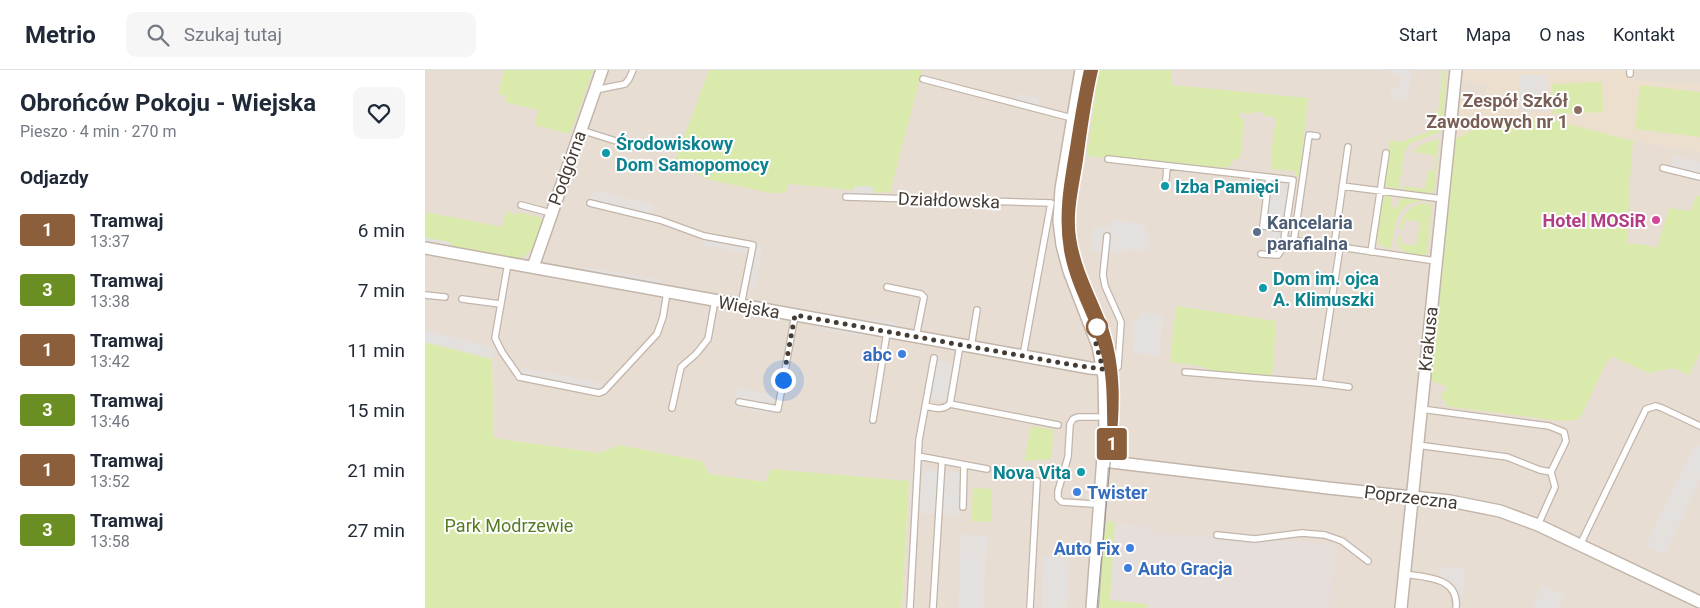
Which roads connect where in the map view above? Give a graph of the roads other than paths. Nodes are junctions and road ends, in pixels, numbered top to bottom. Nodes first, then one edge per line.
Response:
1 (602, 70) edge
2 (633, 70) edge
3 (1081, 70) edge
4 (1456, 70) edge
5 (923, 79) dead end
6 (595, 90) junction
7 (1072, 118) junction
8 (581, 130) junction
9 (1317, 136) dead end
10 (635, 147) dead end
11 (1348, 147) dead end
12 (1386, 152) dead end
13 (1108, 159) dead end
14 (1167, 167) junction
15 (1663, 168) dead end
16 (1269, 177) junction
17 (1700, 177) edge
18 (1166, 179) dead end
19 (1342, 186) junction
20 (1380, 191) junction
21 (847, 197) dead end
22 (1443, 199) junction
23 (590, 203) dead end
24 (1055, 203) junction
25 (521, 205) dead end
26 (551, 213) junction
27 (1286, 229) junction
28 (1107, 236) dead end
29 (1289, 239) junction
30 (1333, 246) junction
31 (1340, 247) junction
32 (425, 248) edge
33 (1371, 252) junction
34 (1261, 254) dead end
35 (1436, 261) junction
36 (507, 263) junction
37 (533, 267) junction
38 (887, 287) dead end
39 (667, 292) junction
40 (425, 296) edge
41 (445, 297) dead end
42 (462, 300) dead end
43 (715, 300) junction
44 (500, 304) junction
45 (741, 305) junction
46 (977, 310) dead end
47 (795, 315) junction
48 (887, 332) junction
49 (916, 337) junction
50 (965, 346) junction
51 (1023, 356) junction
52 (934, 358) dead end
53 (1103, 369) junction
54 (1185, 372) dead end
55 (1319, 384) junction
56 (1349, 387) dead end
57 (739, 402) dead end
58 (950, 404) junction
59 (926, 406) junction
60 (672, 408) dead end
61 (1421, 409) junction
62 (1098, 418) dead end
63 (873, 420) dead end
64 (1058, 424) dead end
65 (1700, 426) edge
66 (1417, 445) junction
67 (918, 456) junction
68 (942, 461) junction
69 (1103, 461) junction
70 (965, 465) junction
71 (987, 469) dead end
72 (1551, 472) junction
73 (1037, 481) dead end
74 (1412, 496) junction
75 (1093, 504) dead end
76 (963, 507) dead end
77 (1538, 525) junction
78 (1217, 535) dead end
79 (1580, 545) junction
80 (1368, 560) dead end
81 (1404, 574) junction
82 (1699, 603) edge
83 (910, 608) edge
84 (933, 608) edge
85 (1030, 608) edge
86 (1092, 608) edge
87 (1401, 608) edge
88 (1456, 608) edge

1 - 6 street, Podgórna
2 - 6 lane
3 - 7 street
4 - 22 street, Krakusa
5 - 7 lane
6 - 8 street, Podgórna
7 - 24 street
8 - 10 lane
8 - 26 street, Podgórna
9 - 29 lane
11 - 19 lane
12 - 20 lane
13 - 14 lane
14 - 16 lane
14 - 18 lane
15 - 17 lane
16 - 27 lane
16 - 27 lane
19 - 20 lane
19 - 30 lane
20 - 22 lane
20 - 33 lane
21 - 24 lane, Działdowska
22 - 35 street, Krakusa
23 - 45 lane
24 - 51 lane
24 - 53 street
25 - 26 lane
26 - 37 street, Podgórna
27 - 29 lane
28 - 53 lane
29 - 30 lane
29 - 34 lane
30 - 31 lane
31 - 33 lane
31 - 55 lane
32 - 36 street, Wiejska
33 - 35 lane
35 - 61 street, Krakusa
36 - 37 street, Wiejska
36 - 44 lane
37 - 39 street, Wiejska
38 - 49 lane
39 - 43 street, Wiejska
39 - 44 lane
40 - 41 lane
42 - 44 lane
43 - 45 street, Wiejska
43 - 60 lane
45 - 47 street, Wiejska
46 - 50 lane
47 - 48 street, Wiejska
47 - 57 lane
48 - 49 street, Wiejska
48 - 63 lane
49 - 50 street, Wiejska
50 - 51 street, Wiejska
50 - 58 lane
51 - 53 street, Wiejska
52 - 59 lane
53 - 69 street
54 - 55 lane
55 - 56 lane
58 - 59 lane
58 - 64 lane
59 - 67 lane
61 - 66 street, Krakusa
61 - 72 lane
62 - 75 lane
65 - 79 lane
66 - 72 lane
66 - 74 street, Krakusa
67 - 68 lane
67 - 83 lane
68 - 70 lane
68 - 84 lane
69 - 74 street, Poprzeczna
69 - 86 street
70 - 71 lane
70 - 76 lane
72 - 77 lane
73 - 85 lane
74 - 77 street, Poprzeczna
74 - 81 street, Krakusa
77 - 79 street, Poprzeczna
78 - 80 lane
79 - 82 street, Poprzeczna
81 - 87 street, Krakusa
81 - 88 lane

